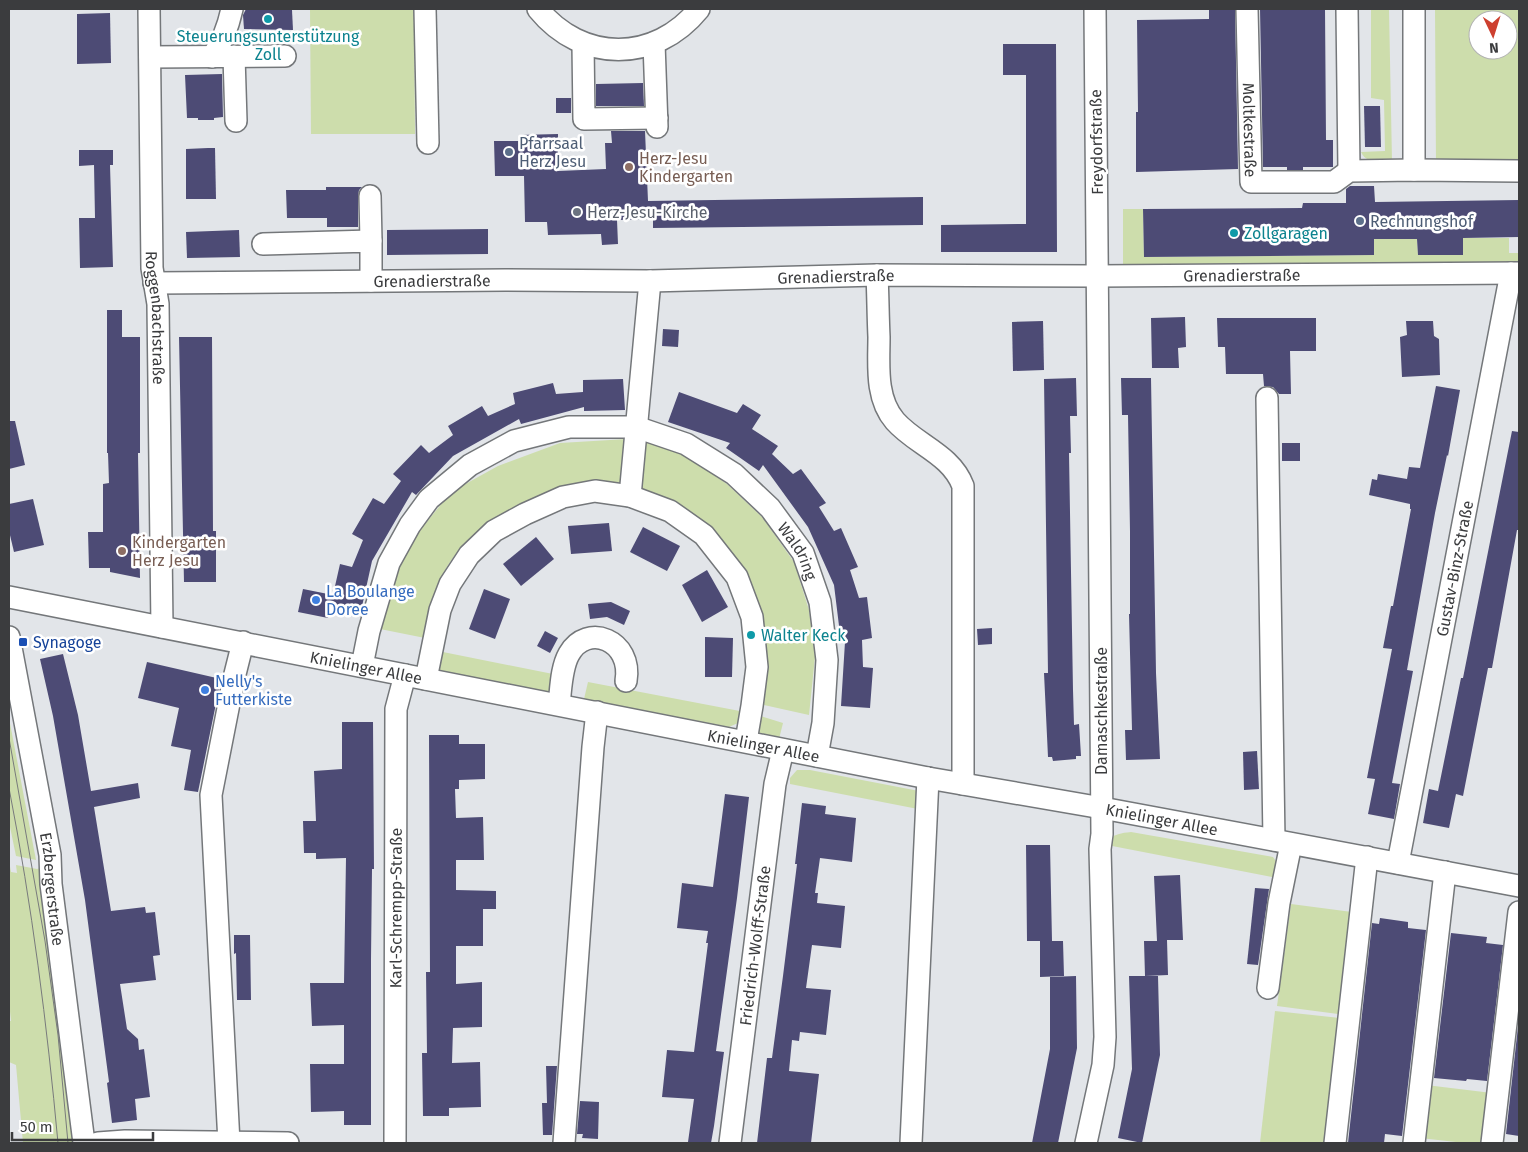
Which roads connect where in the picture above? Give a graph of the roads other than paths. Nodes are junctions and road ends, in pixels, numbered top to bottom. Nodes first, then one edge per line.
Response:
1 (149, 9) edge
2 (232, 9) edge
3 (425, 9) edge
4 (538, 9) edge
5 (699, 9) edge
6 (1095, 9) edge
7 (1247, 9) edge
8 (1348, 9) edge
9 (1414, 9) edge
10 (654, 43) junction
11 (583, 44) junction
12 (234, 56) junction
13 (285, 56) dead end
14 (150, 57) junction
15 (212, 57) junction
16 (236, 121) dead end
17 (428, 143) dead end
18 (1414, 170) junction
19 (1349, 171) junction
20 (1519, 171) edge
21 (370, 196) dead end
22 (370, 242) junction
23 (263, 244) dead end
24 (1515, 273) edge
25 (877, 275) junction
26 (1098, 276) junction
27 (371, 281) junction
28 (650, 281) junction
29 (154, 283) junction
30 (1267, 398) dead end
31 (636, 427) junction
32 (630, 496) junction
33 (9, 597) edge
34 (162, 627) junction
35 (9, 637) edge
36 (243, 642) junction
37 (362, 666) junction
38 (405, 675) junction
39 (426, 679) junction
40 (626, 681) dead end
41 (559, 704) junction
42 (597, 712) junction
43 (746, 742) junction
44 (783, 750) junction
45 (817, 756) junction
46 (928, 778) junction
47 (963, 784) junction
48 (1102, 808) junction
49 (1283, 842) junction
50 (1366, 857) junction
51 (1398, 863) junction
52 (1445, 872) junction
53 (1519, 886) edge
54 (1519, 912) edge
55 (1268, 988) dead end
56 (229, 1142) edge
57 (84, 1143) edge
58 (98, 1143) edge
59 (288, 1143) edge
60 (395, 1143) edge
61 (564, 1143) edge
62 (730, 1143) edge
63 (911, 1143) edge
64 (1086, 1143) edge
65 (1335, 1143) edge
66 (1414, 1143) edge
67 (1492, 1143) edge

1 - 14 street, Roggenbachstraße
2 - 15 street
3 - 17 street
4 - 11 street
5 - 10 street
6 - 26 street, Freydorfstraße
7 - 19 street, Moltkestraße
8 - 19 street
9 - 18 street
10 - 11 street
10 - 11 street
12 - 13 street
12 - 15 street
12 - 16 street
14 - 15 street
14 - 29 street, Roggenbachstraße
18 - 19 street, Moltkestraße
18 - 20 street, Moltkestraße
21 - 22 street
22 - 23 street
22 - 27 street
24 - 26 street, Grenadierstraße
24 - 51 street, Gustav-Binz-Straße
25 - 26 street, Grenadierstraße
25 - 28 street, Grenadierstraße
25 - 47 street
26 - 48 street, Damaschkestraße
27 - 28 street, Grenadierstraße
27 - 29 street, Grenadierstraße
28 - 31 street
29 - 34 street, Roggenbachstraße
30 - 49 street
31 - 32 street
31 - 37 street, Waldring
31 - 45 street, Waldring
32 - 39 street
32 - 43 street
33 - 34 street, Knielinger Allee
34 - 36 street, Knielinger Allee
35 - 57 street, Erzbergerstraße
36 - 37 street, Knielinger Allee
36 - 56 street
37 - 38 street, Knielinger Allee
38 - 39 street, Knielinger Allee
38 - 60 street, Karl-Schrempp-Straße
39 - 41 street, Knielinger Allee
40 - 41 street
41 - 42 street, Knielinger Allee
42 - 43 street, Knielinger Allee
42 - 61 street
43 - 44 street, Knielinger Allee
44 - 45 street, Knielinger Allee
44 - 62 street, Friedrich-Wolff-Straße
45 - 46 street, Knielinger Allee
46 - 47 street, Knielinger Allee
46 - 63 street
47 - 48 street, Knielinger Allee
48 - 49 street, Knielinger Allee
48 - 64 street, Damaschkestraße
49 - 50 street, Knielinger Allee
49 - 55 street
50 - 51 street, Knielinger Allee
50 - 65 street
51 - 52 street, Knielinger Allee
52 - 53 street, Knielinger Allee
52 - 66 street
54 - 67 street
56 - 58 street
56 - 59 street

